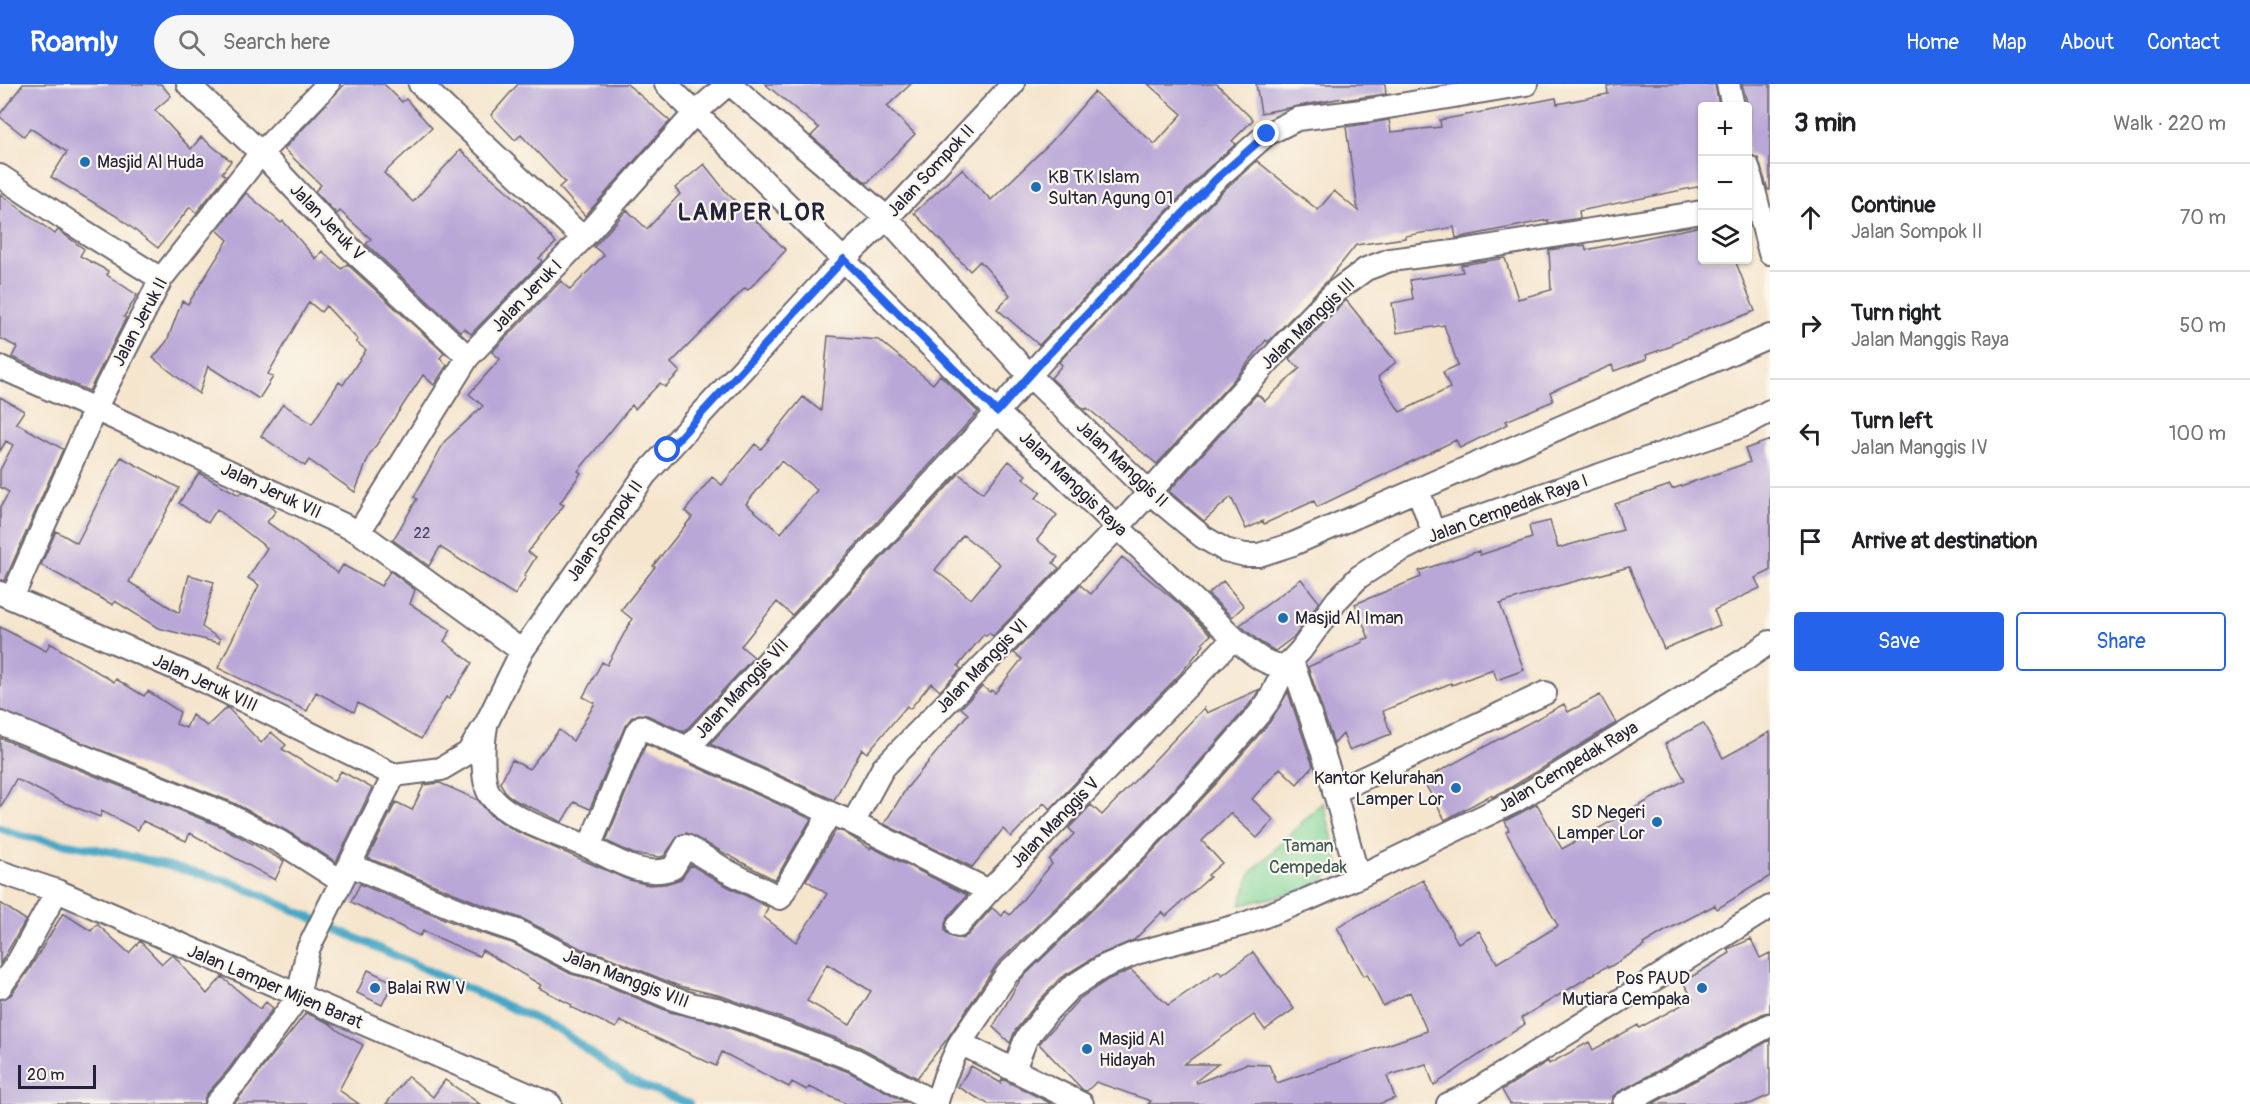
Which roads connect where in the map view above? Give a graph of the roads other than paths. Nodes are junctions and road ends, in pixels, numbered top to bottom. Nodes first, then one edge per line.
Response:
1 (188, 84) edge
2 (328, 84) edge
3 (420, 84) edge
4 (666, 84) edge
5 (729, 84) edge
6 (1013, 84) edge
7 (1526, 84) edge
8 (1728, 84) edge
9 (1732, 102) edge
10 (696, 112) junction
11 (261, 153) junction
12 (0, 176) edge
13 (1752, 204) edge
14 (1698, 213) edge
15 (886, 218) junction
16 (583, 238) junction
17 (1770, 253) edge
18 (844, 259) junction
19 (160, 279) junction
20 (1770, 336) edge
21 (468, 357) junction
22 (0, 367) edge
23 (1029, 375) junction
24 (95, 409) junction
25 (1770, 411) edge
26 (997, 412) junction
27 (1418, 490) junction
28 (1149, 493) junction
29 (1118, 527) junction
30 (359, 532) junction
31 (1434, 534) junction
32 (6, 596) edge
33 (1234, 638) junction
34 (1770, 642) edge
35 (522, 651) junction
36 (1289, 664) junction
37 (1545, 693) dead end
38 (487, 722) junction
39 (0, 723) edge
40 (688, 748) junction
41 (394, 775) junction
42 (1334, 792) junction
43 (830, 813) junction
44 (856, 818) junction
45 (589, 847) junction
46 (0, 872) edge
47 (346, 873) junction
48 (1358, 877) junction
49 (57, 891) junction
50 (989, 891) junction
51 (1770, 907) edge
52 (958, 926) dead end
53 (0, 987) edge
54 (298, 997) junction
55 (1770, 1025) edge
56 (960, 1043) junction
57 (1014, 1069) junction
58 (216, 1104) edge
59 (548, 1104) edge
60 (936, 1104) edge
61 (1082, 1104) edge
62 (1448, 1104) edge
63 (1624, 1104) edge

1 - 11 street, Jalan Jeruk V
2 - 11 street, Jalan Jeruk II
3 - 16 street
4 - 10 street, Jalan Manggis Raya
5 - 10 street, Jalan Jeruk I
5 - 15 street, Jalan Manggis II
6 - 15 street, Jalan Sompok II
7 - 23 street, Jalan Manggis VII
8 - 9 street
10 - 16 street, Jalan Jeruk I
10 - 18 street, Jalan Manggis Raya
11 - 19 street, Jalan Jeruk II
11 - 21 street, Jalan Jeruk V
12 - 19 street
13 - 17 street
14 - 28 street, Jalan Manggis III
15 - 18 street, Jalan Sompok II
15 - 23 street, Jalan Manggis II
16 - 21 street, Jalan Jeruk I
18 - 26 street, Jalan Manggis Raya
18 - 35 street, Jalan Sompok II
19 - 24 street, Jalan Jeruk II
20 - 27 street, Jalan Manggis II
21 - 30 street, Jalan Jeruk I
22 - 24 street, Jalan Jeruk VII
23 - 26 street, Jalan Manggis VII
23 - 28 street, Jalan Manggis II
24 - 30 street, Jalan Jeruk VII
24 - 32 street, Jalan Jeruk II
25 - 31 street, Jalan Cempedak Raya I
26 - 29 street, Jalan Manggis Raya
26 - 40 street, Jalan Manggis VII
27 - 28 street, Jalan Manggis II
27 - 31 street
28 - 29 street, Jalan Manggis III
29 - 33 street, Jalan Manggis Raya
29 - 44 street, Jalan Manggis VI
30 - 35 street, Jalan Jeruk VII
31 - 36 street, Jalan Cempedak Raya I
32 - 41 street, Jalan Jeruk VIII
33 - 36 street, Jalan Manggis Raya
33 - 50 street, Jalan Manggis V
34 - 48 street, Jalan Cempedak Raya
35 - 38 street, Jalan Sompok II
36 - 42 street
36 - 56 street, Jalan Cempedak Raya I
37 - 42 street
38 - 41 street, Jalan Sompok II
38 - 45 street
39 - 47 street, Jalan Manggis VIII
40 - 43 street
40 - 45 street, Jalan Manggis VII
41 - 47 street
42 - 48 street
43 - 44 street
43 - 45 street
44 - 50 street
46 - 49 street, Jalan Lamper Mijen Barat
47 - 54 street
47 - 60 street, Jalan Manggis VIII
48 - 57 street, Jalan Cempedak Raya
49 - 53 street
49 - 54 street, Jalan Lamper Mijen Barat
50 - 52 street, Jalan Manggis V
51 - 62 street
54 - 58 street
54 - 59 street, Jalan Lamper Mijen Barat
55 - 63 street
56 - 57 street
56 - 60 street, Jalan Cempedak Raya I
57 - 61 street

